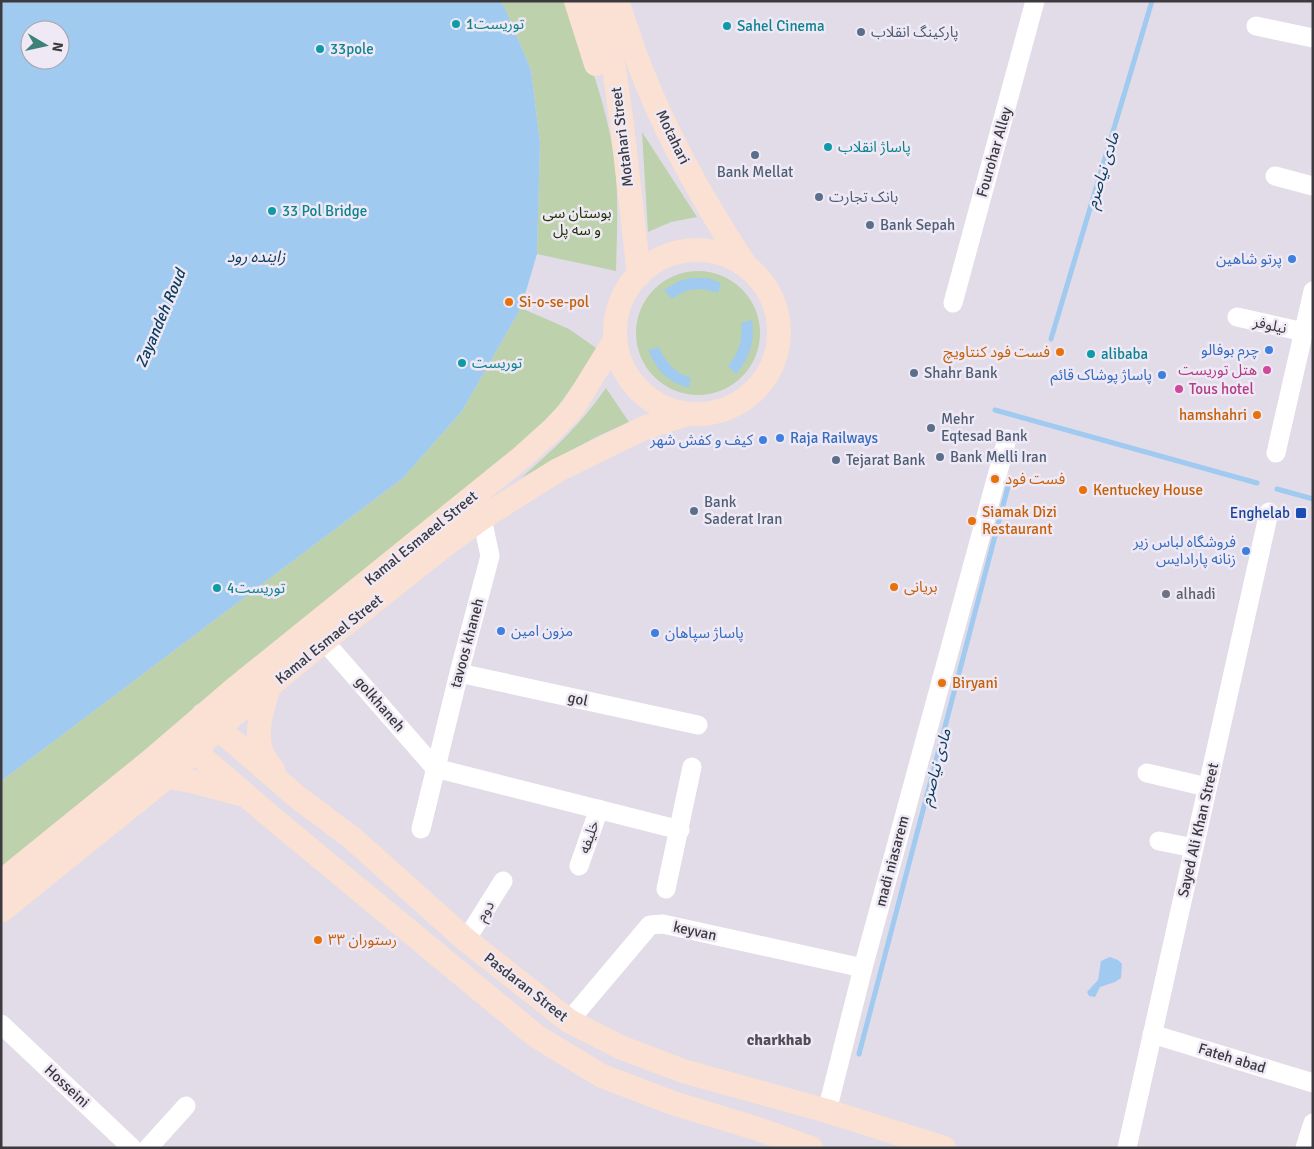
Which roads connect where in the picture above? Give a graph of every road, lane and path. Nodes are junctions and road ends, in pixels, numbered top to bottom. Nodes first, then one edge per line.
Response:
1 (576, 1) edge
2 (594, 1) edge
3 (618, 1) edge
4 (1035, 1) edge
5 (1256, 26) dead end
6 (1313, 38) edge
7 (622, 119) junction
8 (1275, 176) dead end
9 (1313, 186) edge
10 (745, 264) junction
11 (638, 275) junction
12 (1313, 291) edge
13 (953, 303) dead end
14 (1237, 317) dead end
15 (1304, 332) junction
16 (615, 340) junction
17 (687, 414) junction
18 (1007, 439) dead end
19 (1276, 453) dead end
20 (1269, 512) dead end
21 (482, 518) junction
22 (324, 641) junction
23 (459, 673) junction
24 (269, 687) junction
25 (211, 721) junction
26 (698, 725) dead end
27 (177, 736) junction
28 (195, 752) junction
29 (692, 767) dead end
30 (435, 768) junction
31 (158, 769) junction
32 (1147, 773) dead end
33 (278, 778) junction
34 (1207, 787) junction
35 (246, 796) junction
36 (296, 796) junction
37 (599, 809) junction
38 (276, 821) junction
39 (421, 829) dead end
40 (680, 830) junction
41 (1159, 841) dead end
42 (1194, 848) junction
43 (580, 866) dead end
44 (503, 881) dead end
45 (1, 882) edge
46 (666, 889) dead end
47 (1, 911) edge
48 (466, 940) junction
49 (863, 968) junction
50 (569, 1021) junction
51 (1, 1024) edge
52 (1152, 1034) junction
53 (1313, 1083) edge
54 (186, 1106) dead end
55 (827, 1111) junction
56 (1313, 1123) edge
57 (132, 1148) edge
58 (148, 1148) edge
59 (811, 1148) edge
60 (944, 1148) edge
61 (1127, 1148) edge
62 (1306, 1148) edge

1 - 7 main road
2 - 7 main road, Motahari Street
3 - 10 main road, Motahari
4 - 13 street, Fourohar Alley
5 - 6 street
7 - 11 main road, Motahari Street
8 - 9 street
10 - 11 main road
10 - 17 main road
11 - 16 main road
12 - 15 street
14 - 15 street, نیلوفر
15 - 19 street
16 - 17 main road
16 - 25 main road, Kamal Esmaeel Street
17 - 21 main road, Kamal Esmael Street
18 - 49 street, madi niasarem
20 - 34 street, Sayed Ali Khan Street
21 - 22 main road, Kamal Esmael Street
21 - 23 street, tavoos khaneh
22 - 24 main road, Kamal Esmael Street
22 - 30 street, golkhaneh
23 - 26 street, gol
23 - 30 street, tavoos khaneh
24 - 25 main road, Kamal Esmael Street
24 - 33 main road
25 - 27 main road, Kamal Esmael Street
25 - 28 main road, Kamal Esmael Street
25 - 33 main road, Pasdaran Street
27 - 28 main road, Pasdaran Street
27 - 31 main road, Kamal Esmael Street
28 - 31 main road, Kamal Esmael Street
28 - 35 main road, Pasdaran Street
29 - 40 street
30 - 37 street
30 - 39 street, tavoos khaneh
31 - 35 main road
31 - 45 main road, Kamal Esmael Street
31 - 47 main road, Kamal Esmael Street
32 - 34 street
33 - 36 main road, Pasdaran Street
34 - 42 street, Sayed Ali Khan Street
35 - 38 main road, Pasdaran Street
36 - 38 main road
36 - 48 main road, Pasdaran Street
37 - 40 street
37 - 43 street, خلیفه
38 - 59 main road, Pasdaran Street
40 - 46 street
41 - 42 street
42 - 52 street, Sayed Ali Khan Street
44 - 48 street, دوم
48 - 50 main road, Pasdaran Street
49 - 50 street, keyvan
49 - 55 street, madi niasarem
50 - 55 main road, Pasdaran Street
51 - 57 street, Hosseini
52 - 53 street, Fateh abad
52 - 61 street, Sayed Ali Khan Street
54 - 58 street
55 - 60 main road, Pasdaran Street
56 - 62 street

